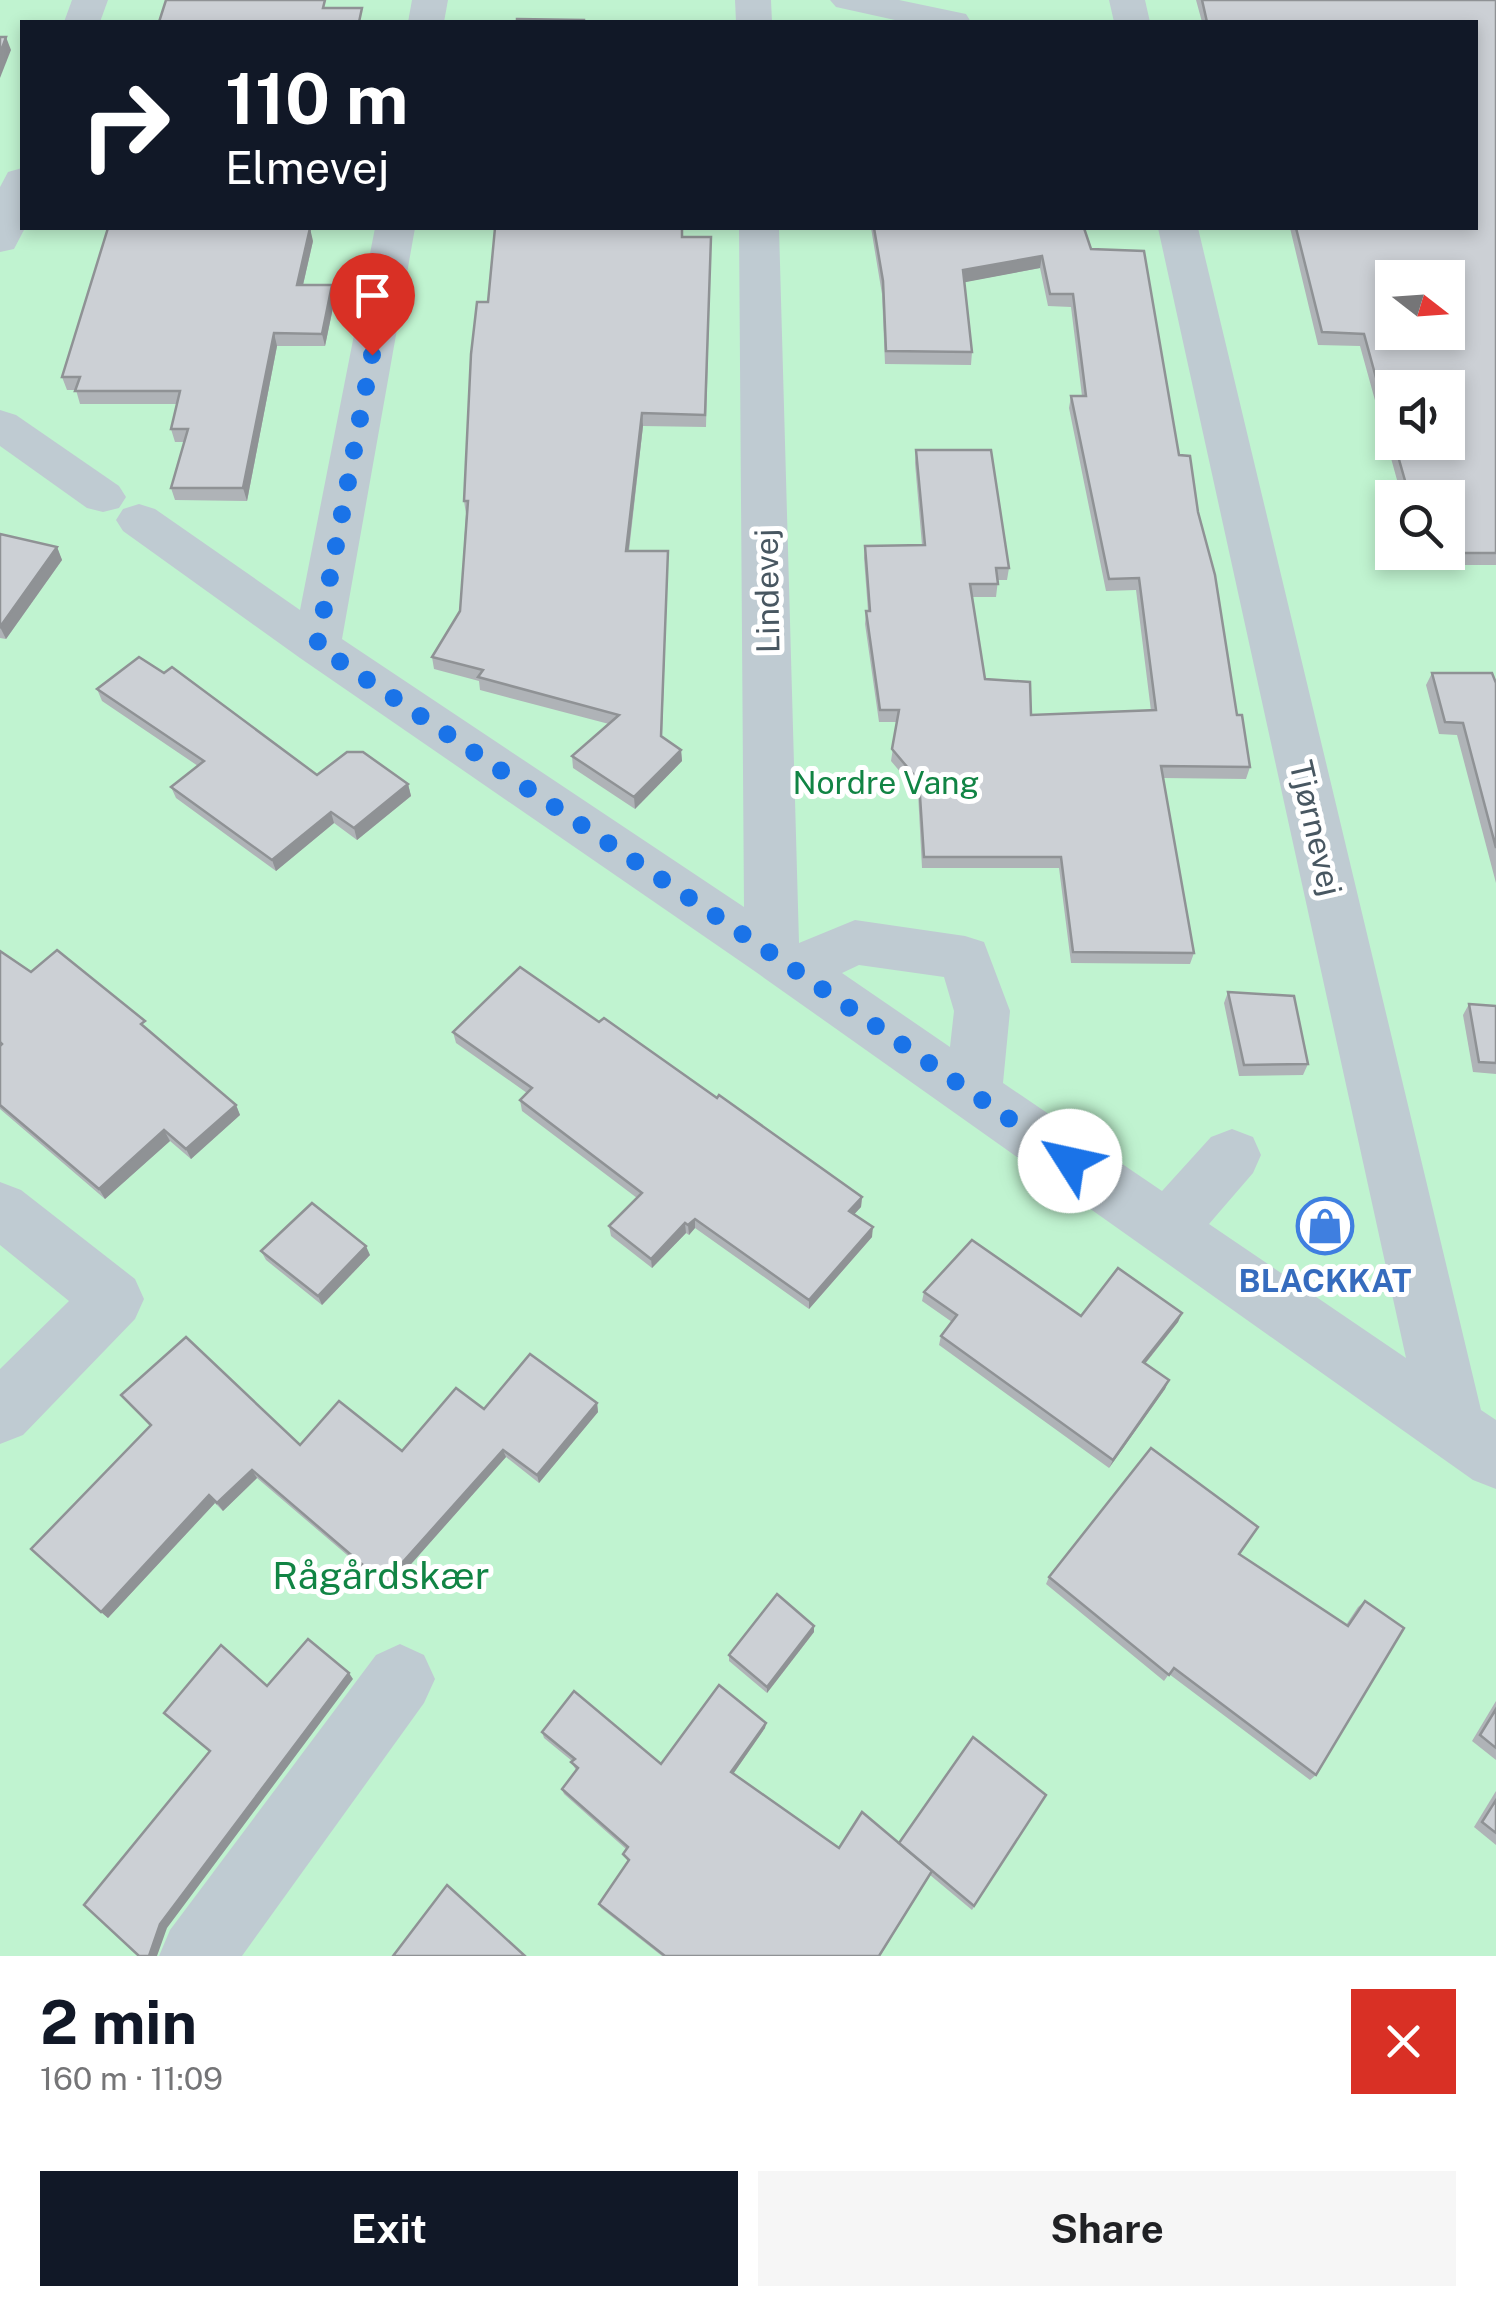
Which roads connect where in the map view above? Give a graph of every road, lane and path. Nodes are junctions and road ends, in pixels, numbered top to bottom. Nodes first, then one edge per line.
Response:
1 (848, 0) edge
2 (943, 20) edge
3 (20, 185) edge
4 (394, 230) edge
5 (759, 230) edge
6 (1178, 230) edge
7 (0, 240) edge
8 (0, 425) edge
9 (317, 646) junction
10 (784, 962) junction
11 (973, 1094) junction
12 (1232, 1155) dead end
13 (0, 1209) edge
14 (1167, 1228) junction
15 (0, 1413) edge
16 (1474, 1443) edge
17 (400, 1679) dead end
18 (196, 1956) edge

1 - 2 street
3 - 7 street
4 - 9 street
5 - 10 street, Lindevej
6 - 16 street, Tjørnevej
8 - 9 street
9 - 10 street
10 - 11 street
10 - 11 street
11 - 14 street
12 - 14 street
13 - 15 street
14 - 16 street
17 - 18 street

